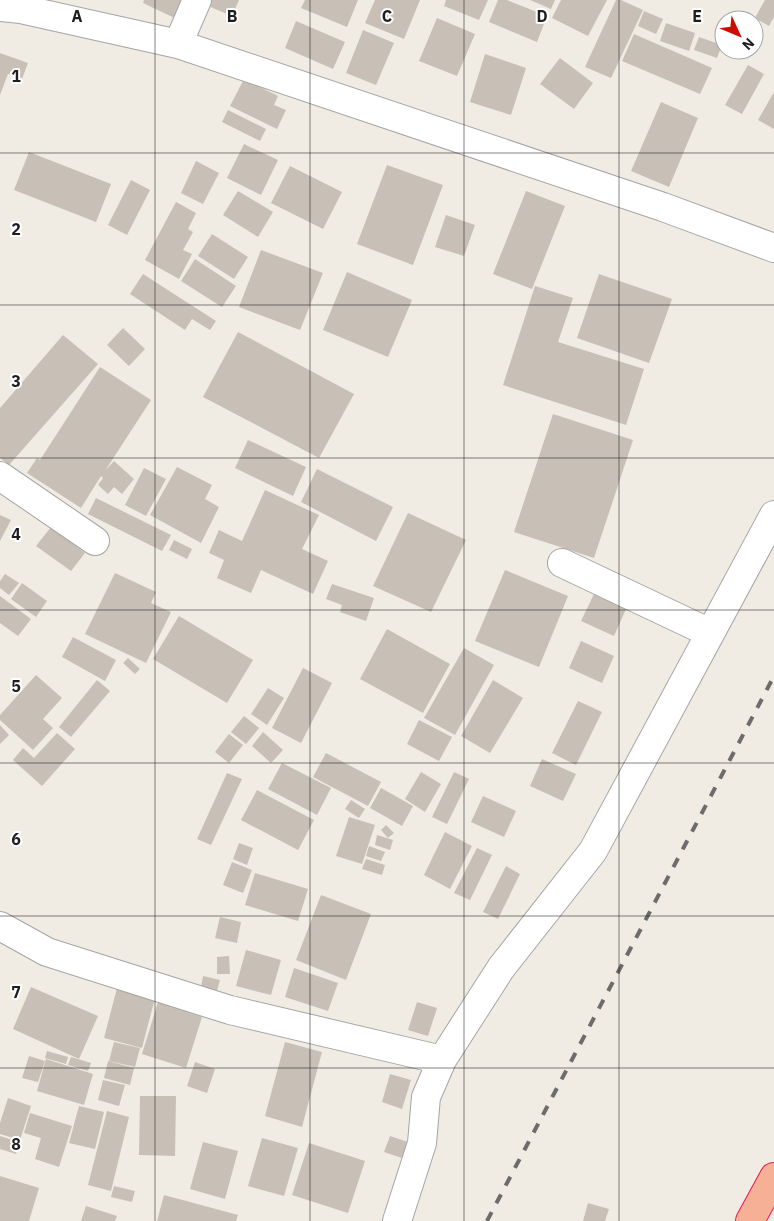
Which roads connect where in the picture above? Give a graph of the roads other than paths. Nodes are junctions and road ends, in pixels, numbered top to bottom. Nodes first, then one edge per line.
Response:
1 (197, 0) edge
2 (0, 7) edge
3 (178, 44) junction
4 (774, 248) edge
5 (0, 476) edge
6 (774, 515) edge
7 (94, 541) dead end
8 (562, 563) dead end
9 (710, 634) junction
10 (0, 926) edge
11 (442, 1060) junction
12 (774, 1177) edge
13 (397, 1221) edge
14 (750, 1221) edge

1 - 3 street
2 - 3 street
3 - 4 street
5 - 7 street
6 - 9 street
8 - 9 street
9 - 11 street
10 - 11 street
11 - 13 street
12 - 14 highway

